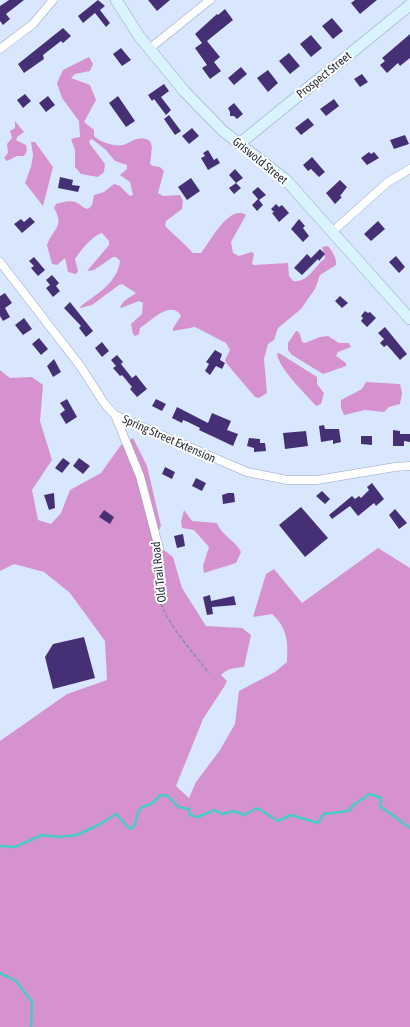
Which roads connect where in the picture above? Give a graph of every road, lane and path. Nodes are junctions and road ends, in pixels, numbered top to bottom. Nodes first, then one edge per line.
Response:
1 (53, 0) edge
2 (116, 0) edge
3 (210, 0) edge
4 (410, 5) edge
5 (149, 48) junction
6 (0, 49) edge
7 (239, 144) junction
8 (410, 169) edge
9 (332, 232) junction
10 (0, 262) edge
11 (410, 319) edge
12 (115, 415) junction
13 (410, 466) edge
14 (159, 548) joint
15 (209, 673) dead end

1 - 6 street
2 - 5 main road, Griswold Street
3 - 5 street
4 - 7 main road, Prospect Street
5 - 7 main road, Griswold Street
7 - 9 main road, Griswold Street
8 - 9 street
9 - 11 main road, Griswold Street
10 - 12 street, Spring Street Extension
12 - 13 street, Spring Street Extension
12 - 14 street, Old Trail Road
14 - 15 path, Old Trail Road

